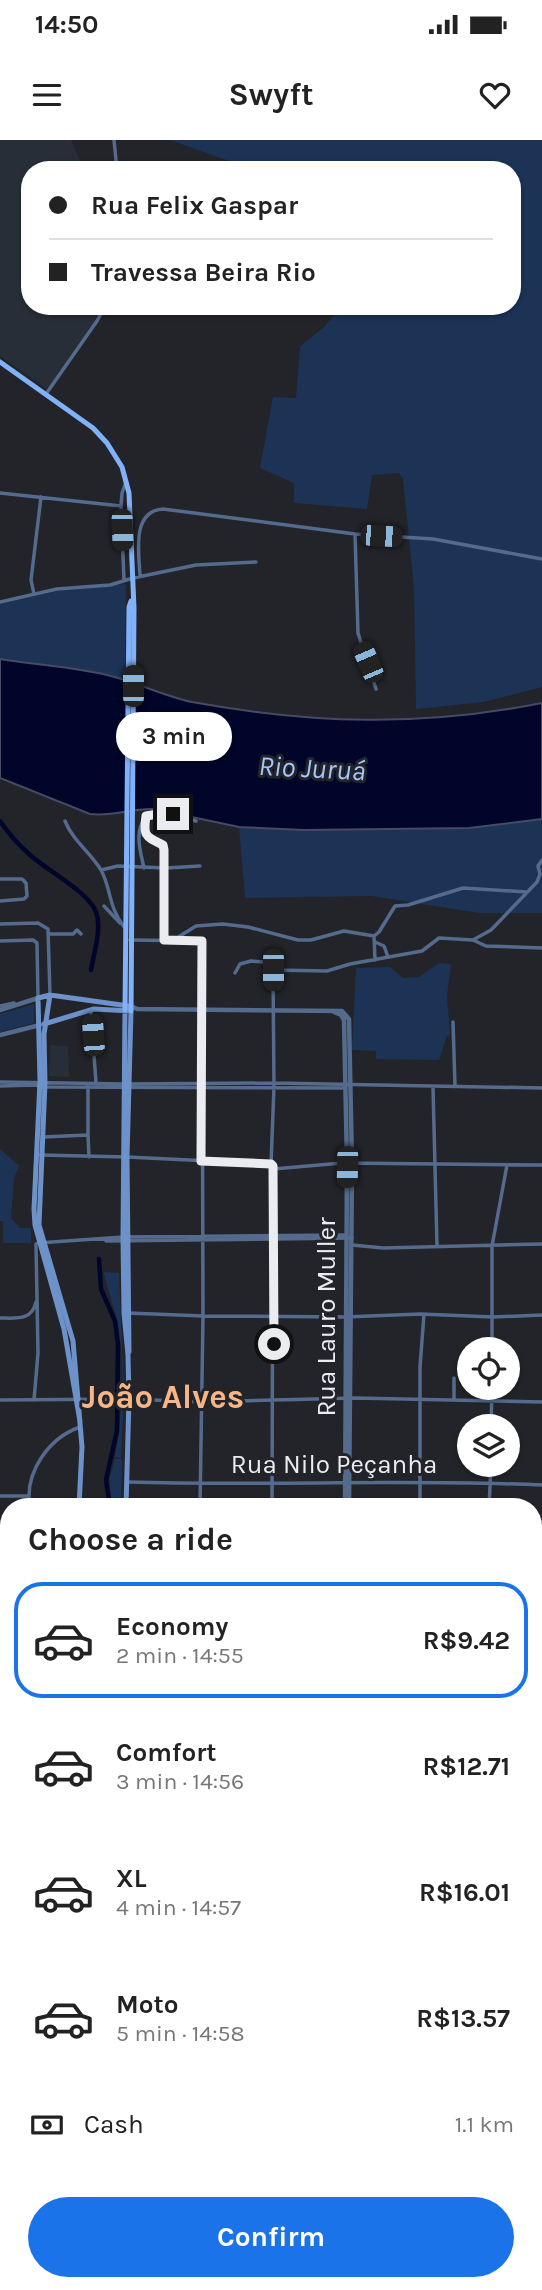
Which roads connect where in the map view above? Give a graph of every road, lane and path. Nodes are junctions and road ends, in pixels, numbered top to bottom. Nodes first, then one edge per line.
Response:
1 (114, 140) edge
2 (116, 161) edge
3 (100, 315) edge
4 (0, 362) edge
5 (46, 394) junction
6 (127, 481) junction
7 (0, 493) edge
8 (41, 497) junction
9 (121, 506) junction
10 (355, 534) junction
11 (542, 559) edge
12 (256, 562) dead end
13 (140, 576) junction
14 (124, 580) junction
15 (34, 594) junction
16 (0, 602) edge
17 (376, 689) dead end
18 (146, 816) junction
19 (65, 821) dead end
20 (196, 821) dead end
21 (542, 860) edge
22 (200, 866) dead end
23 (144, 868) junction
24 (166, 868) junction
25 (101, 870) junction
26 (0, 879) edge
27 (527, 892) junction
28 (0, 901) edge
29 (104, 906) dead end
30 (0, 924) edge
31 (127, 924) junction
32 (50, 934) junction
33 (81, 934) dead end
34 (372, 936) junction
35 (0, 940) edge
36 (128, 940) junction
37 (164, 940) junction
38 (173, 940) junction
39 (473, 940) junction
40 (375, 942) junction
41 (542, 948) edge
42 (388, 957) junction
43 (375, 960) junction
44 (273, 970) junction
45 (234, 973) dead end
46 (50, 995) junction
47 (38, 998) junction
48 (89, 1001) junction
49 (0, 1008) edge
50 (130, 1008) junction
51 (90, 1011) junction
52 (202, 1011) junction
53 (273, 1011) junction
54 (453, 1022) dead end
55 (43, 1025) junction
56 (0, 1035) edge
57 (0, 1084) edge
58 (42, 1084) junction
59 (88, 1085) junction
60 (96, 1085) junction
61 (202, 1085) junction
62 (274, 1085) junction
63 (127, 1086) junction
64 (348, 1086) junction
65 (455, 1086) junction
66 (433, 1088) junction
67 (542, 1088) edge
68 (89, 1135) junction
69 (43, 1137) junction
70 (40, 1155) junction
71 (89, 1157) junction
72 (125, 1157) junction
73 (201, 1161) junction
74 (349, 1163) junction
75 (435, 1165) junction
76 (506, 1165) junction
77 (542, 1165) edge
78 (272, 1166) junction
79 (273, 1236) junction
80 (349, 1236) junction
81 (201, 1238) junction
82 (126, 1239) junction
83 (39, 1243) junction
84 (542, 1244) edge
85 (349, 1245) junction
86 (437, 1246) junction
87 (492, 1246) junction
88 (37, 1297) junction
89 (127, 1313) junction
90 (424, 1314) junction
91 (542, 1315) edge
92 (348, 1316) junction
93 (203, 1317) junction
94 (274, 1317) junction
95 (493, 1317) junction
96 (0, 1318) edge
97 (492, 1337) edge
98 (454, 1378) dead end
99 (129, 1399) junction
100 (273, 1399) junction
101 (347, 1399) junction
102 (421, 1399) junction
103 (0, 1400) edge
104 (34, 1400) junction
105 (77, 1400) junction
106 (454, 1400) junction
107 (491, 1401) junction
108 (201, 1402) junction
109 (542, 1402) edge
110 (491, 1414) edge
111 (80, 1424) junction
112 (491, 1477) edge
113 (127, 1482) junction
114 (347, 1482) junction
115 (272, 1483) junction
116 (420, 1483) junction
117 (491, 1483) junction
118 (199, 1484) junction
119 (542, 1485) edge
120 (0, 1496) edge
121 (28, 1496) joint
122 (79, 1498) edge
123 (126, 1498) edge
124 (200, 1498) edge
125 (272, 1498) edge
126 (347, 1498) edge
127 (420, 1498) edge
128 (490, 1498) edge

1 - 2 street
3 - 5 street
4 - 5 main road
5 - 6 main road
6 - 9 street
6 - 31 main road
7 - 8 street
8 - 9 street
8 - 15 street
9 - 14 street
10 - 11 street
10 - 13 street
10 - 17 street
12 - 13 street
13 - 14 street
14 - 15 street
15 - 16 street
18 - 20 street
18 - 23 street
18 - 24 street
19 - 25 street
21 - 27 street
22 - 24 street
23 - 24 street
23 - 25 street
24 - 37 street
25 - 31 street
26 - 28 street
27 - 34 street
27 - 39 street
29 - 31 street
30 - 32 street
31 - 36 main road
32 - 33 street
32 - 46 street
34 - 38 street
34 - 40 street
35 - 47 street
36 - 37 street
36 - 50 main road
37 - 38 street
38 - 52 street
39 - 41 street
39 - 42 street
40 - 42 street
40 - 43 street
42 - 43 street
43 - 44 street
44 - 45 street
44 - 53 street
46 - 47 main road
46 - 48 main road
46 - 55 main road
47 - 49 street
47 - 55 main road
48 - 50 main road
48 - 51 main road
48 - 51 main road
50 - 51 main road
50 - 52 street
50 - 63 main road
51 - 55 main road
51 - 60 street
52 - 53 street
52 - 61 street
53 - 62 street
53 - 64 street, Rua Lauro Muller
54 - 65 street
55 - 56 street
55 - 58 main road
57 - 58 street
58 - 59 street
58 - 69 main road
58 - 70 main road
59 - 60 street
59 - 68 street
60 - 63 street
61 - 62 street
61 - 63 street
61 - 73 street
62 - 64 street
62 - 78 street
63 - 72 main road
64 - 66 street
64 - 74 street, Rua Lauro Muller
65 - 66 street
65 - 67 street
66 - 75 street
68 - 69 street
68 - 71 street
69 - 70 main road
70 - 71 street
70 - 83 main road
71 - 72 street
72 - 73 street
72 - 82 main road
73 - 78 street
73 - 81 street
74 - 75 street
74 - 78 street
74 - 80 street, Rua Lauro Muller
75 - 76 street
75 - 86 street
76 - 77 street
76 - 87 street
78 - 79 street
79 - 80 street
79 - 81 street
79 - 94 street
80 - 85 street, Rua Lauro Muller
81 - 82 street
81 - 93 street
82 - 83 street
82 - 89 main road
83 - 88 street
83 - 105 main road
84 - 87 street
85 - 86 street
85 - 92 street, Rua Lauro Muller
86 - 87 street
87 - 95 street
88 - 96 street
88 - 104 street
89 - 93 street
89 - 99 main road
90 - 92 street
90 - 95 street
90 - 102 street
91 - 95 street
92 - 94 street
92 - 101 street, Rua Lauro Muller
93 - 94 street
93 - 108 street
94 - 100 street
95 - 97 street
98 - 106 street
99 - 105 street
99 - 108 street
99 - 113 main road
100 - 101 street
100 - 108 street
100 - 115 street
101 - 102 street
101 - 114 street, Rua Lauro Muller
102 - 106 street
102 - 116 street
103 - 104 street
104 - 105 street
105 - 111 main road
106 - 107 street
107 - 109 street
107 - 110 street
108 - 118 street
111 - 121 street
111 - 122 main road
112 - 117 street
113 - 118 street, Rua Nilo Peçanha
113 - 123 main road
114 - 115 street, Rua Nilo Peçanha
114 - 116 street, Rua Nilo Peçanha
114 - 126 street, Rua Lauro Muller
115 - 118 street, Rua Nilo Peçanha
115 - 125 street
116 - 117 street, Rua Nilo Peçanha
116 - 127 street
117 - 119 street, Rua Nilo Peçanha
117 - 128 street
118 - 124 street
120 - 121 street

